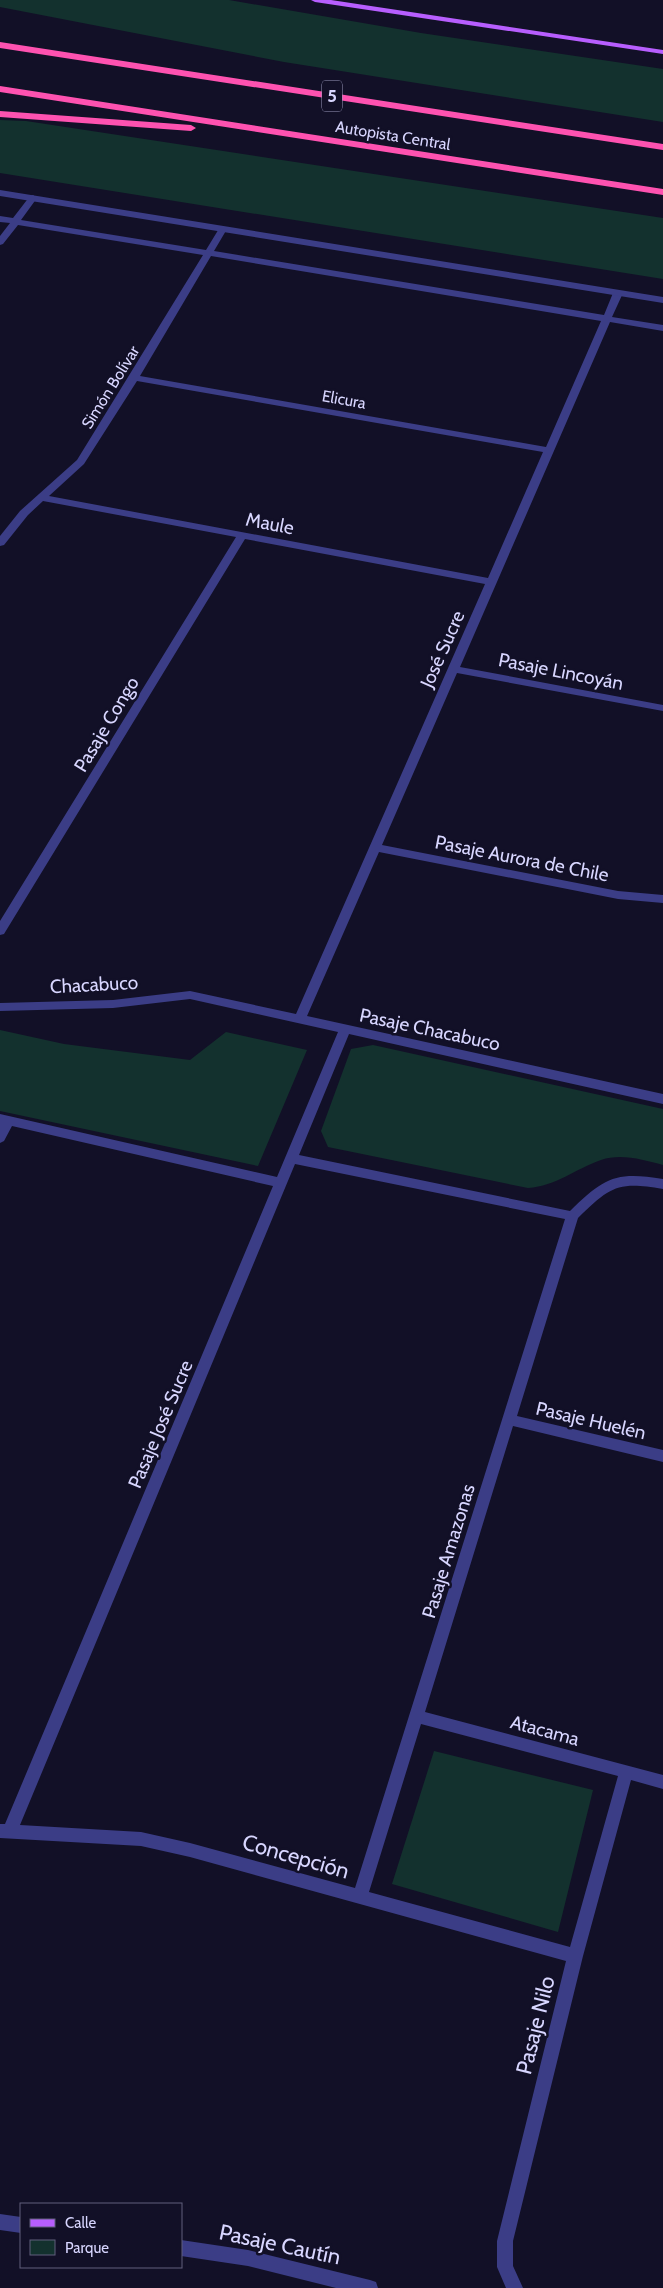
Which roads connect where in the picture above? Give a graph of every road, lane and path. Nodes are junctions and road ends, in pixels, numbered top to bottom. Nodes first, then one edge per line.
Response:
1 (315, 0) edge
2 (0, 45) edge
3 (663, 52) edge
4 (0, 89) edge
5 (0, 114) edge
6 (327, 139) junction
7 (663, 147) edge
8 (663, 192) edge
9 (0, 193) edge
10 (33, 198) junction
11 (0, 219) edge
12 (16, 221) junction
13 (223, 229) junction
14 (0, 242) edge
15 (208, 252) junction
16 (618, 293) junction
17 (663, 300) edge
18 (606, 319) junction
19 (663, 328) edge
20 (134, 378) junction
21 (549, 450) junction
22 (42, 498) junction
23 (242, 535) junction
24 (0, 542) edge
25 (491, 582) junction
26 (453, 669) junction
27 (663, 708) edge
28 (375, 846) junction
29 (663, 899) edge
30 (0, 931) edge
31 (190, 995) joint
32 (0, 1007) edge
33 (300, 1019) junction
34 (345, 1029) junction
35 (663, 1099) edge
36 (4, 1120) edge
37 (0, 1138) edge
38 (291, 1158) junction
39 (280, 1183) junction
40 (663, 1184) edge
41 (572, 1216) junction
42 (510, 1420) junction
43 (663, 1456) edge
44 (417, 1716) junction
45 (626, 1773) junction
46 (663, 1782) edge
47 (4, 1832) edge
48 (360, 1897) junction
49 (575, 1956) junction
50 (0, 2222) edge
51 (20, 2225) edge
52 (182, 2248) edge
53 (370, 2288) edge
54 (515, 2288) edge

1 - 3 main road
2 - 7 highway, Autopista Central / 5
4 - 6 highway, Autopista Central / 5
5 - 6 highway
6 - 8 highway, Autopista Central / 5
9 - 10 street
10 - 12 street
10 - 13 street
11 - 12 street
12 - 14 street
12 - 15 street
13 - 15 street, Simón Bolívar
13 - 16 street
15 - 18 street
15 - 20 street, Simón Bolívar
16 - 17 street
16 - 18 street, José Sucre
18 - 19 street
18 - 21 street, José Sucre
20 - 21 street, Elicura
20 - 22 street, Simón Bolívar
21 - 25 street, José Sucre
22 - 23 street, Maule
22 - 24 street, Simón Bolívar
23 - 25 street, Maule
23 - 30 street, Pasaje Congo
25 - 26 street, José Sucre
26 - 27 street, Pasaje Lincoyán
26 - 28 street, José Sucre
28 - 29 street, Pasaje Aurora de Chile
28 - 33 street, José Sucre
31 - 32 street, Chacabuco
31 - 33 street, Pasaje Chacabuco
33 - 34 street, Pasaje Chacabuco
34 - 35 street, Pasaje Chacabuco
34 - 38 street, Pasaje José Sucre
36 - 37 street
36 - 39 street
38 - 39 street, Pasaje José Sucre
38 - 41 street
39 - 47 street, Pasaje José Sucre
40 - 41 street
41 - 42 street, Pasaje Amazonas
42 - 43 street, Pasaje Huelén
42 - 44 street, Pasaje Amazonas
44 - 45 street, Atacama
44 - 48 street, Pasaje Amazonas
45 - 46 street, Atacama
45 - 49 street, Pasaje Nilo
47 - 48 street, Concepción
48 - 49 street, Concepción
49 - 54 street, Pasaje Nilo
50 - 51 street
52 - 53 street, Pasaje Cautín

